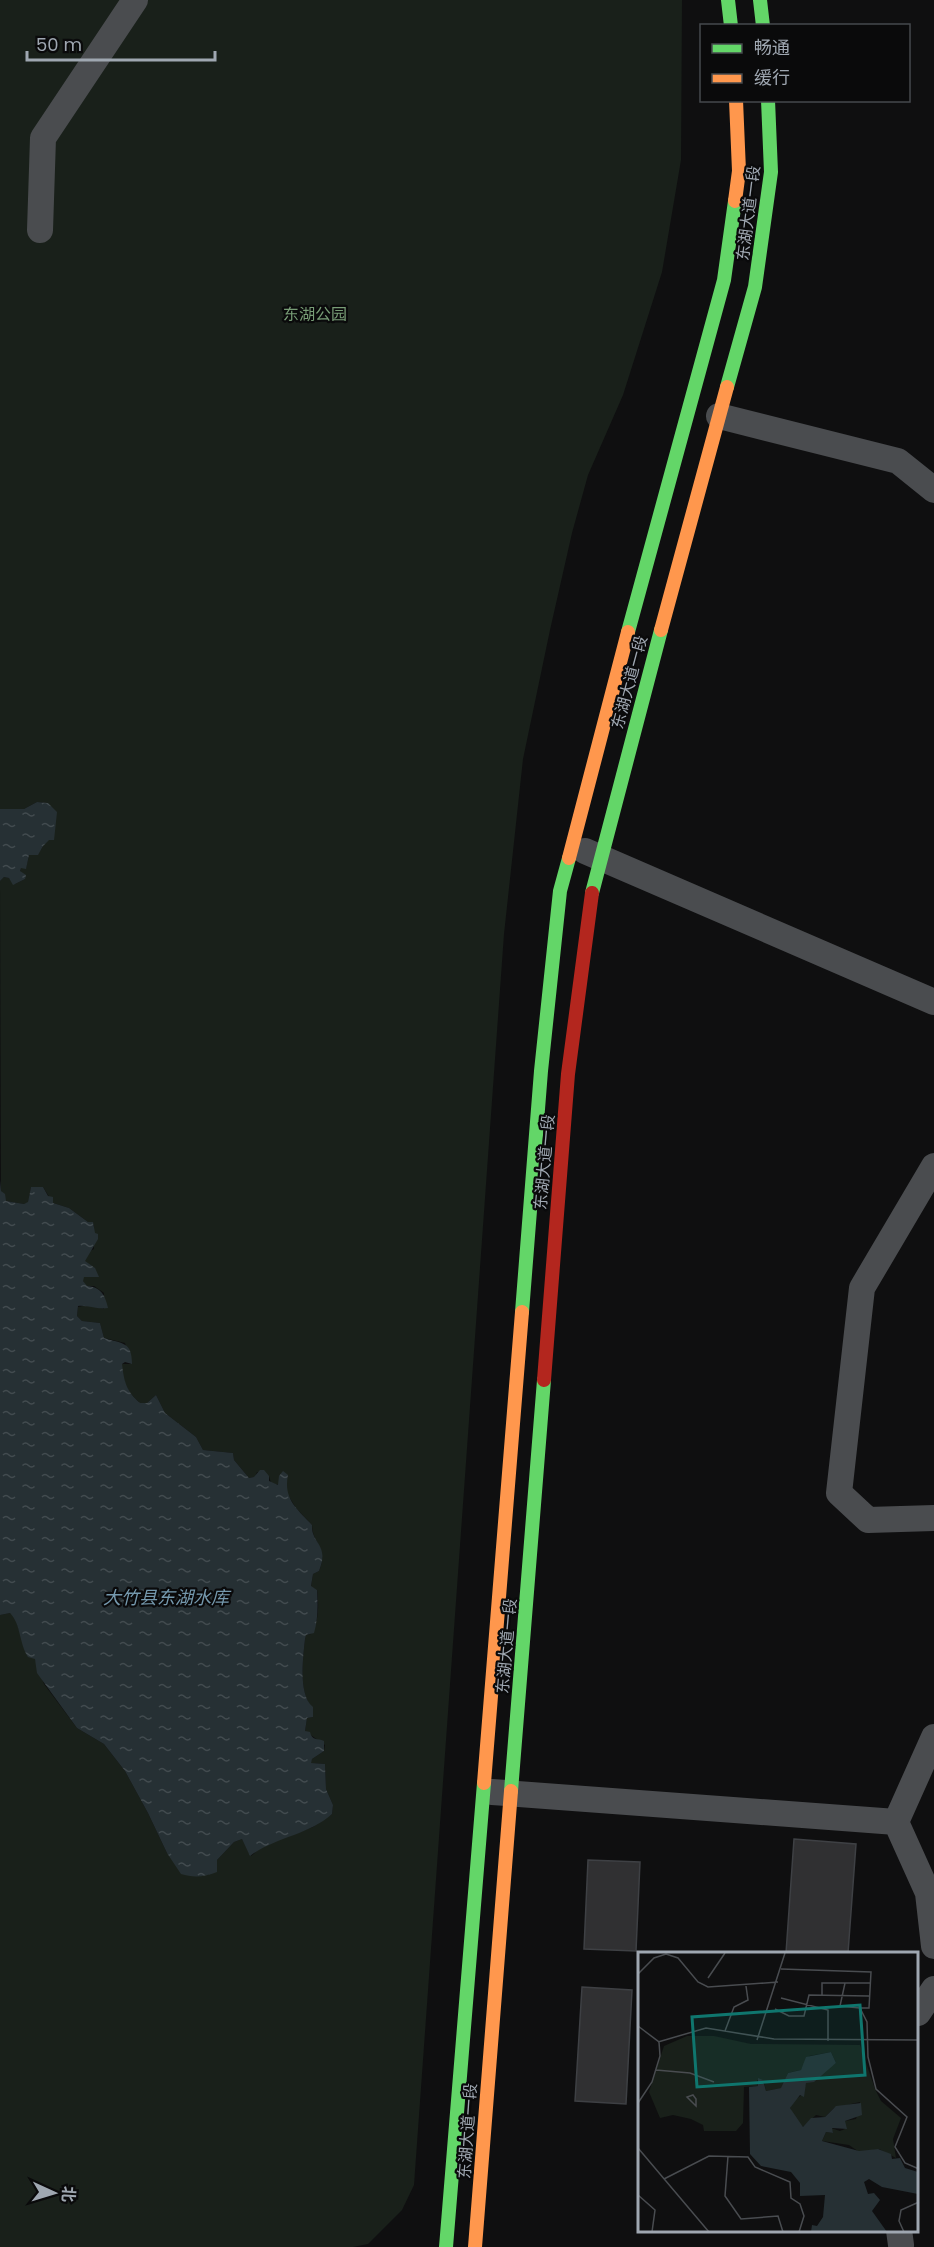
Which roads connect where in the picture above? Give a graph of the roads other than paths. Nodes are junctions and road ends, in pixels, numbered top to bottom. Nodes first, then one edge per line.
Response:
1 (135, 0) edge
2 (728, 0) edge
3 (760, 0) edge
4 (732, 24) edge
5 (763, 24) edge
6 (736, 102) edge
7 (768, 102) edge
8 (40, 230) dead end
9 (719, 416) junction
10 (934, 490) edge
11 (573, 846) junction
12 (602, 858) junction
13 (934, 1002) edge
14 (934, 1167) edge
15 (934, 1518) edge
16 (934, 1737) edge
17 (483, 1792) junction
18 (510, 1794) junction
19 (896, 1822) junction
20 (934, 1946) edge
21 (934, 1989) edge
22 (919, 2012) edge
23 (446, 2247) edge
24 (475, 2247) edge

1 - 8 street
2 - 4 main road
3 - 5 main road
6 - 11 main road, 东湖大道一段
7 - 9 main road, 东湖大道一段
9 - 10 street
9 - 12 main road, 东湖大道一段
11 - 12 street
11 - 17 main road, 东湖大道一段
12 - 13 street
12 - 18 main road, 东湖大道一段
14 - 15 street
16 - 19 street
17 - 18 street
17 - 23 main road, 东湖大道一段
18 - 19 street
18 - 24 main road, 东湖大道一段
19 - 20 street
21 - 22 street

